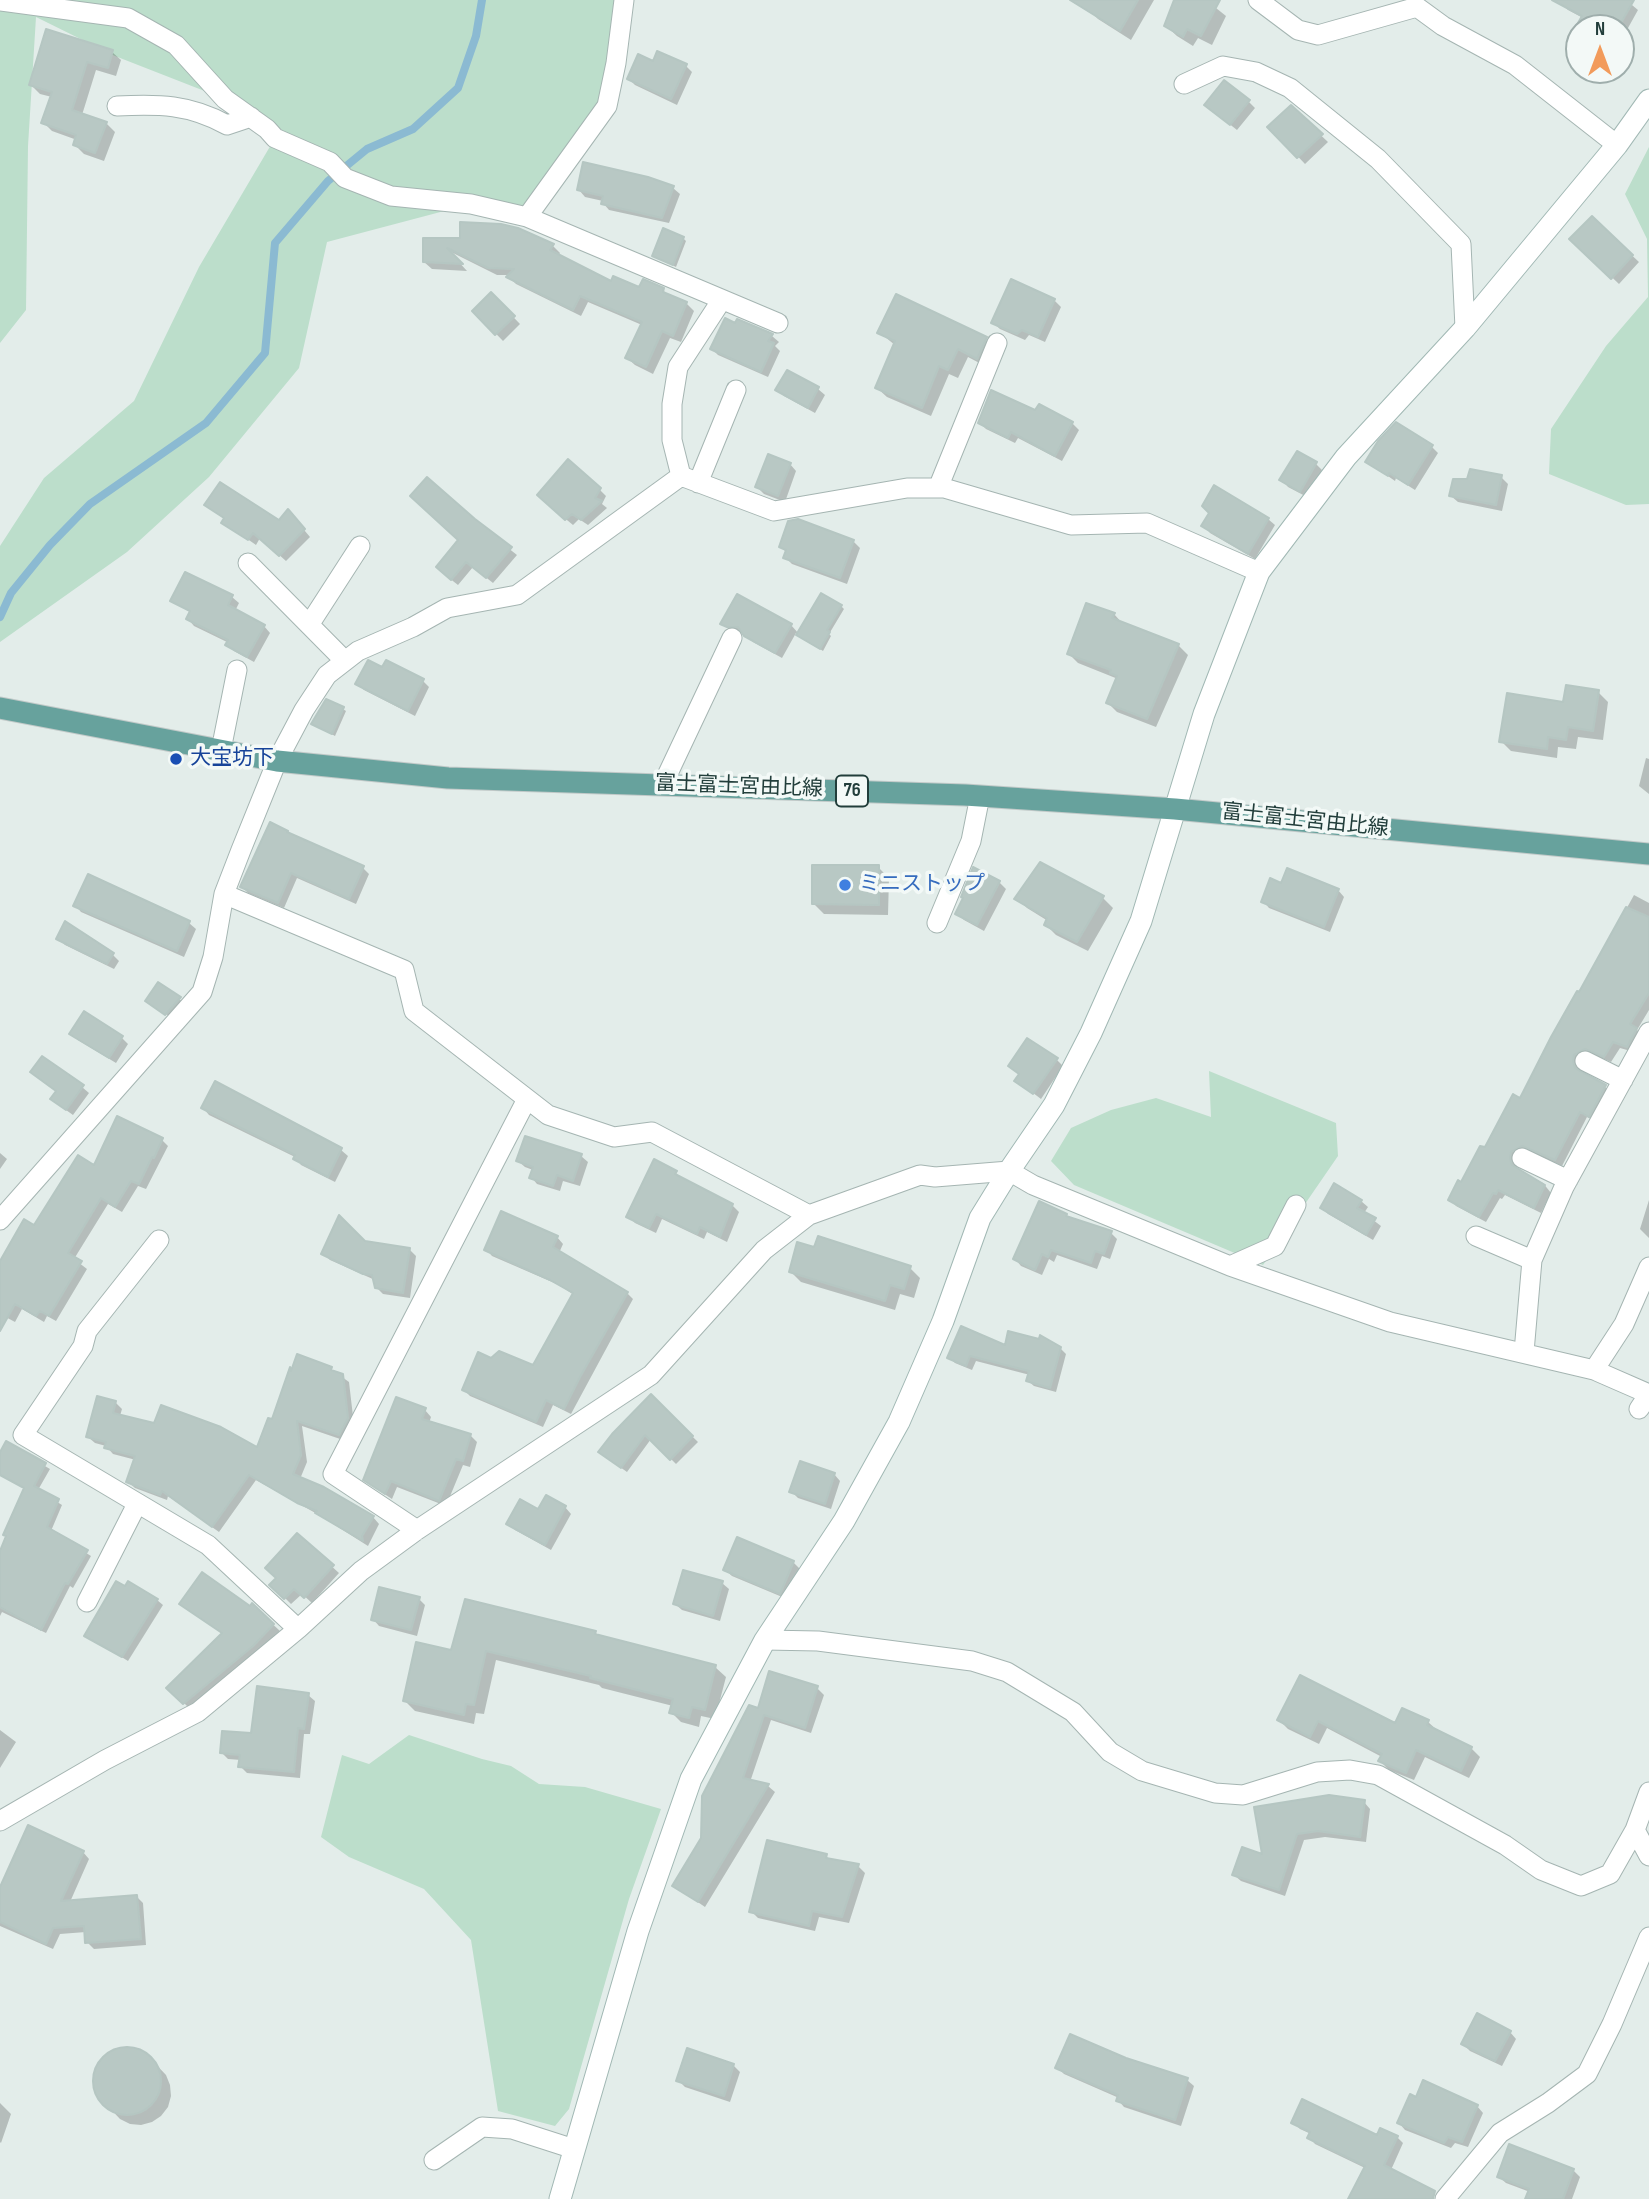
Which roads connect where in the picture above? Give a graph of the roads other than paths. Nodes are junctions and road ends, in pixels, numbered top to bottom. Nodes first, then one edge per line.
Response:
1 (624, 0) edge
2 (1258, 0) edge
3 (0, 1) edge
4 (1184, 84) dead end
5 (1649, 100) edge
6 (117, 106) dead end
7 (251, 117) junction
8 (1617, 145) junction
9 (527, 217) junction
10 (721, 301) junction
11 (778, 323) dead end
12 (1465, 328) junction
13 (997, 343) dead end
14 (736, 390) dead end
15 (690, 479) junction
16 (938, 488) junction
17 (360, 546) dead end
18 (248, 563) dead end
19 (1259, 572) junction
20 (309, 625) junction
21 (732, 638) dead end
22 (345, 661) junction
23 (237, 670) dead end
24 (0, 708) edge
25 (221, 750) junction
26 (277, 761) junction
27 (663, 784) junction
28 (979, 796) junction
29 (1175, 808) junction
30 (1649, 854) edge
31 (224, 894) junction
32 (937, 923) dead end
33 (1649, 1032) edge
34 (1585, 1061) dead end
35 (1623, 1080) junction
36 (527, 1099) junction
37 (1522, 1158) dead end
38 (1009, 1171) junction
39 (1568, 1180) junction
40 (1296, 1205) dead end
41 (809, 1216) junction
42 (0, 1220) edge
43 (1476, 1236) dead end
44 (159, 1240) dead end
45 (1532, 1260) junction
46 (1230, 1266) junction
47 (1649, 1267) edge
48 (1524, 1352) junction
49 (1594, 1370) junction
50 (1646, 1399) edge
51 (137, 1504) junction
52 (417, 1530) junction
53 (87, 1602) dead end
54 (298, 1629) junction
55 (765, 1640) junction
56 (1649, 1791) edge
57 (0, 1821) edge
58 (1635, 1830) junction
59 (1649, 1856) edge
60 (1649, 1937) edge
61 (574, 2149) junction
62 (434, 2160) dead end
63 (560, 2199) edge
64 (1446, 2199) edge

1 - 9 street
2 - 8 street
3 - 7 street
4 - 12 street
5 - 8 street
6 - 7 street
7 - 9 street
8 - 12 street
9 - 10 street
10 - 11 street
10 - 15 street
12 - 19 street
13 - 16 street
14 - 15 street
15 - 16 street
15 - 22 street
16 - 19 street
17 - 20 street
18 - 20 street
19 - 29 street
20 - 22 street
21 - 27 street
22 - 26 street
23 - 25 street
24 - 25 main road, 富士富士宮由比線 / 76
25 - 26 main road, 富士富士宮由比線 / 76
26 - 27 main road, 富士富士宮由比線 / 76
26 - 31 street
27 - 28 main road, 富士富士宮由比線 / 76
28 - 29 main road, 富士富士宮由比線 / 76
28 - 32 street
29 - 30 main road, 富士富士宮由比線 / 76
29 - 38 street
31 - 36 street
31 - 42 street
33 - 35 street
34 - 35 street
35 - 39 street
36 - 41 street
36 - 52 street
37 - 39 street
38 - 41 street
38 - 46 street
38 - 55 street
39 - 45 street
40 - 46 street
41 - 52 street
43 - 45 street
44 - 51 street
45 - 48 street
46 - 48 street
47 - 49 street
48 - 49 street
49 - 50 street
51 - 53 street
51 - 54 street
52 - 54 street
54 - 57 street
55 - 58 street
55 - 61 street
56 - 58 street
58 - 59 street
60 - 64 street
61 - 62 street
61 - 63 street

